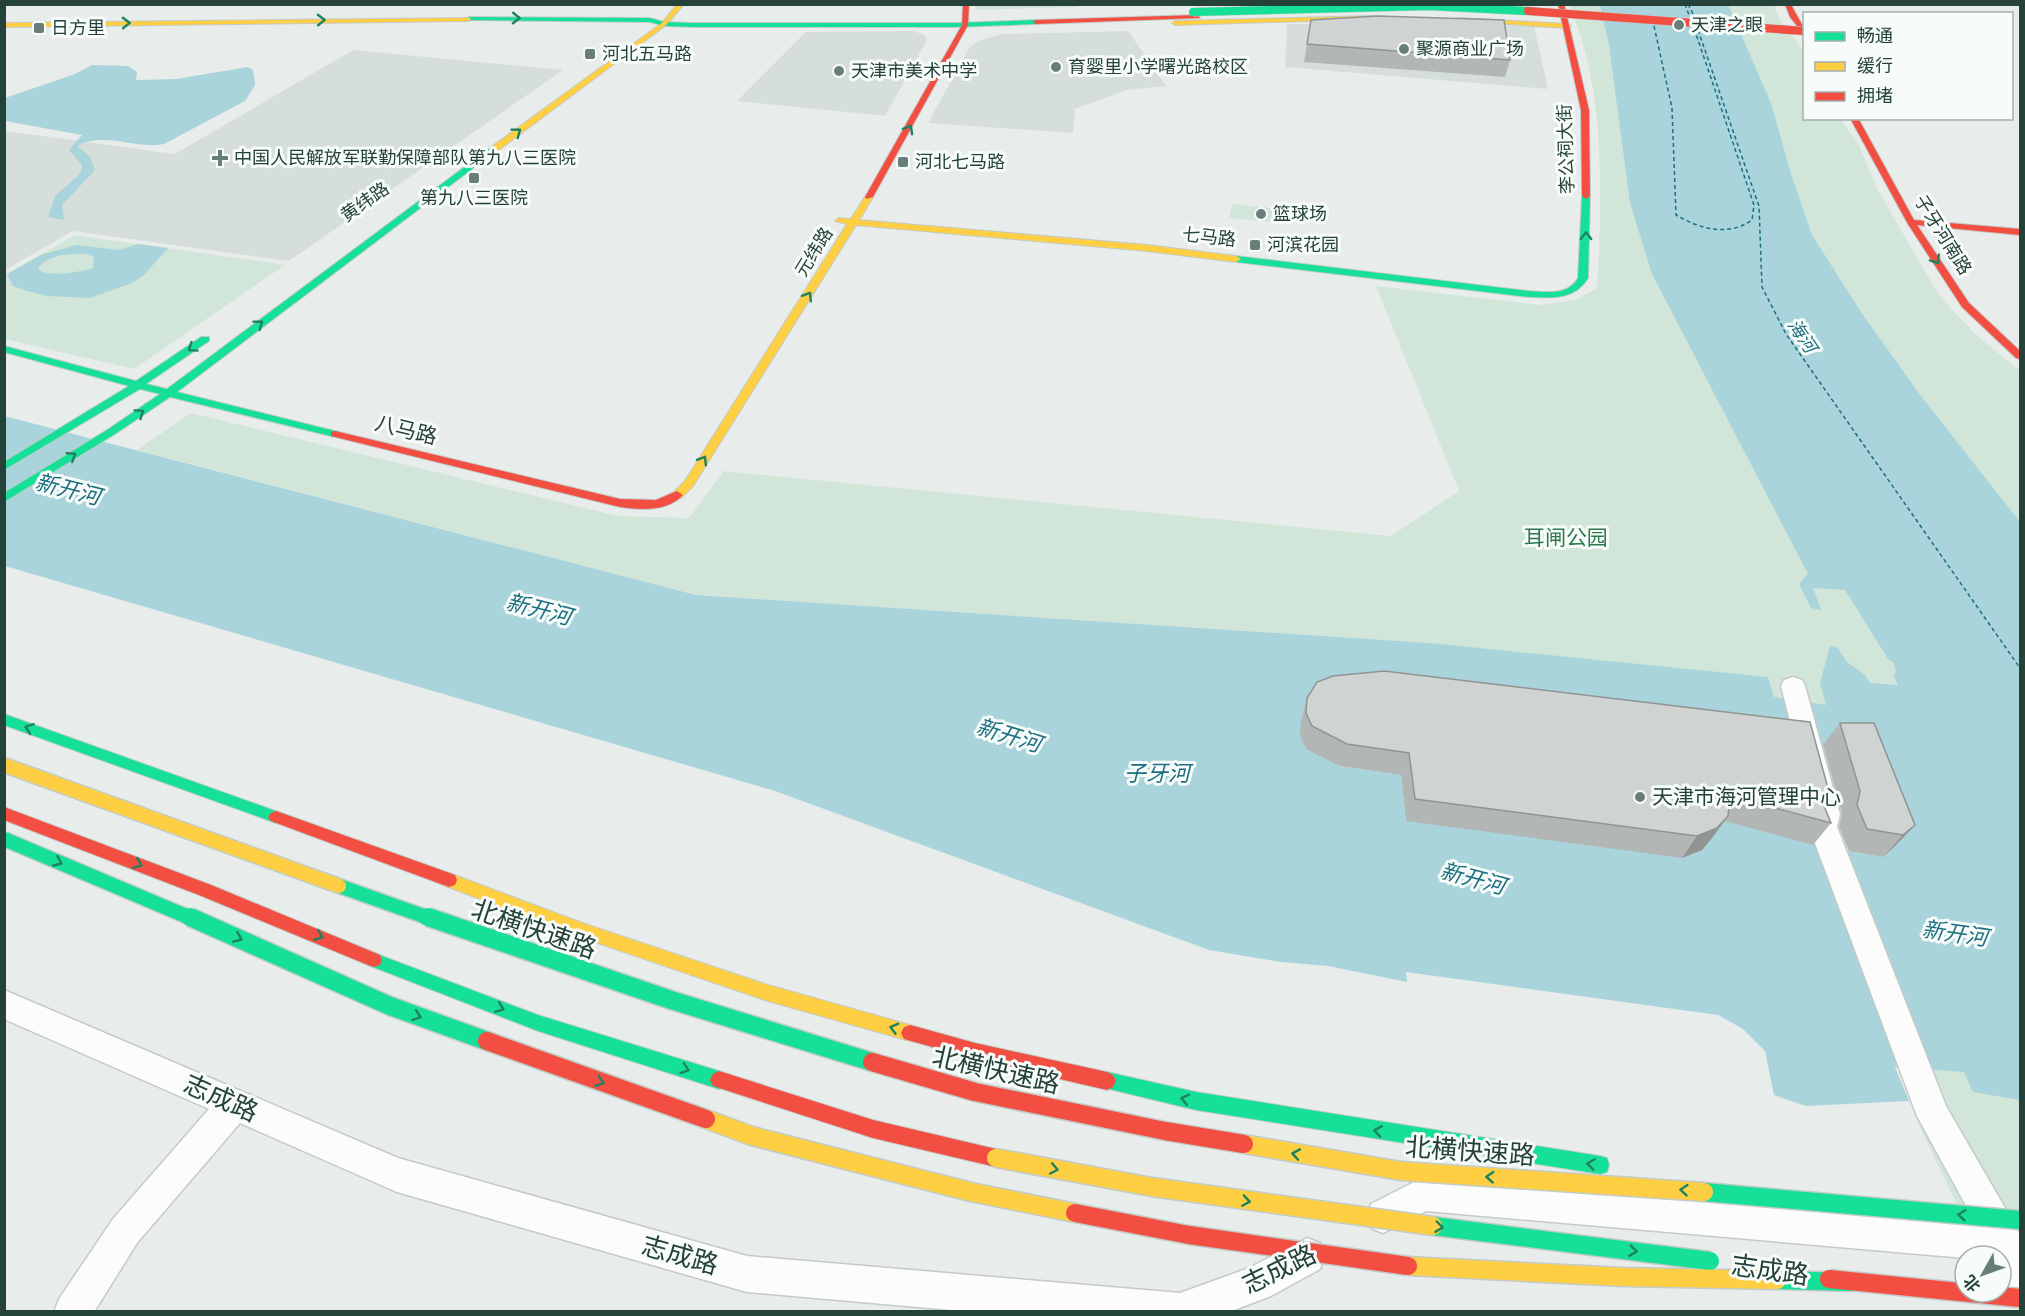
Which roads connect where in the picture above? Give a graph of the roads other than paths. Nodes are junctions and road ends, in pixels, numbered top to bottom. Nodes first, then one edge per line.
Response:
1 (441, 4) edge
2 (663, 4) edge
3 (681, 4) edge
4 (1215, 4) edge
5 (1538, 4) edge
6 (1788, 4) edge
7 (1797, 4) edge
8 (1555, 5) edge
9 (180, 10) dead end
10 (1195, 14) junction
11 (961, 16) edge
12 (1126, 17) junction
13 (427, 19) junction
14 (650, 20) junction
15 (668, 21) junction
16 (164, 23) junction
17 (1553, 24) junction
18 (4, 25) edge
19 (1568, 26) junction
20 (1803, 26) edge
21 (1803, 38) edge
22 (1855, 120) edge
23 (1867, 120) edge
24 (475, 146) dead end
25 (1571, 162) dead end
26 (849, 218) junction
27 (1918, 222) junction
28 (2020, 232) edge
29 (1965, 279) dead end
30 (1549, 281) dead end
31 (795, 289) dead end
32 (1574, 291) joint
33 (1978, 298) dead end
34 (220, 328) dead end
35 (2020, 344) edge
36 (4, 349) edge
37 (2020, 356) edge
38 (138, 385) junction
39 (180, 385) junction
40 (168, 393) junction
41 (4, 467) edge
42 (654, 491) dead end
43 (4, 498) edge
44 (665, 504) joint
45 (1795, 691) dead end
46 (4, 719) edge
47 (4, 765) edge
48 (4, 813) edge
49 (4, 839) edge
50 (4, 1004) edge
51 (235, 1104) junction
52 (1610, 1166) dead end
53 (1668, 1175) dead end
54 (1898, 1209) junction
55 (2016, 1246) edge
56 (1852, 1282) junction
57 (2020, 1298) edge
58 (72, 1311) edge

1 - 13 main road
2 - 14 main road
3 - 15 main road, 黄纬路
4 - 12 main road
5 - 8 main road
6 - 20 main road
7 - 20 main road
8 - 17 main road, 李公祠大街
8 - 19 main road, 李公祠大街
9 - 16 main road
10 - 12 main road
10 - 20 main road, bridge
10 - 21 main road, bridge
11 - 12 main road
11 - 15 main road
11 - 26 main road, 元纬路
12 - 17 main road
13 -> 14 main road
16 -> 13 main road
14 - 15 main road
14 - 24 main road
39 -> 15 main road, 黄纬路
18 -> 16 main road
17 - 19 main road
17 - 25 main road, 李公祠大街
32 -> 19 main road, 李公祠大街
22 - 27 main road, 子牙河南路
23 - 27 main road, 子牙河南路
26 - 30 main road, 七马路
26 - 31 main road, 元纬路
26 - 32 main road, 七马路
44 -> 26 main road, 元纬路
27 - 28 main road
27 - 29 main road, 子牙河南路
27 -> 37 main road, 子牙河南路
33 - 35 main road, 子牙河南路
34 -> 38 main road
36 - 38 main road, 八马路
38 - 39 main road, 八马路
38 - 40 main road, 八马路
38 - 41 main road
39 - 40 main road, 黄纬路
39 - 42 main road, 八马路
43 -> 40 main road, 黄纬路
40 - 44 main road, 八马路
45 - 55 street
52 -> 46 main road
54 -> 47 main road, 北横快速路, bridge
48 -> 56 main road, 志成路, bridge
49 -> 56 main road, bridge
50 - 51 street, 志成路
51 - 55 street, 志成路
51 - 58 street
53 - 54 main road, bridge
55 -> 54 main road, 北横快速路, bridge
56 - 57 main road, 志成路, bridge

